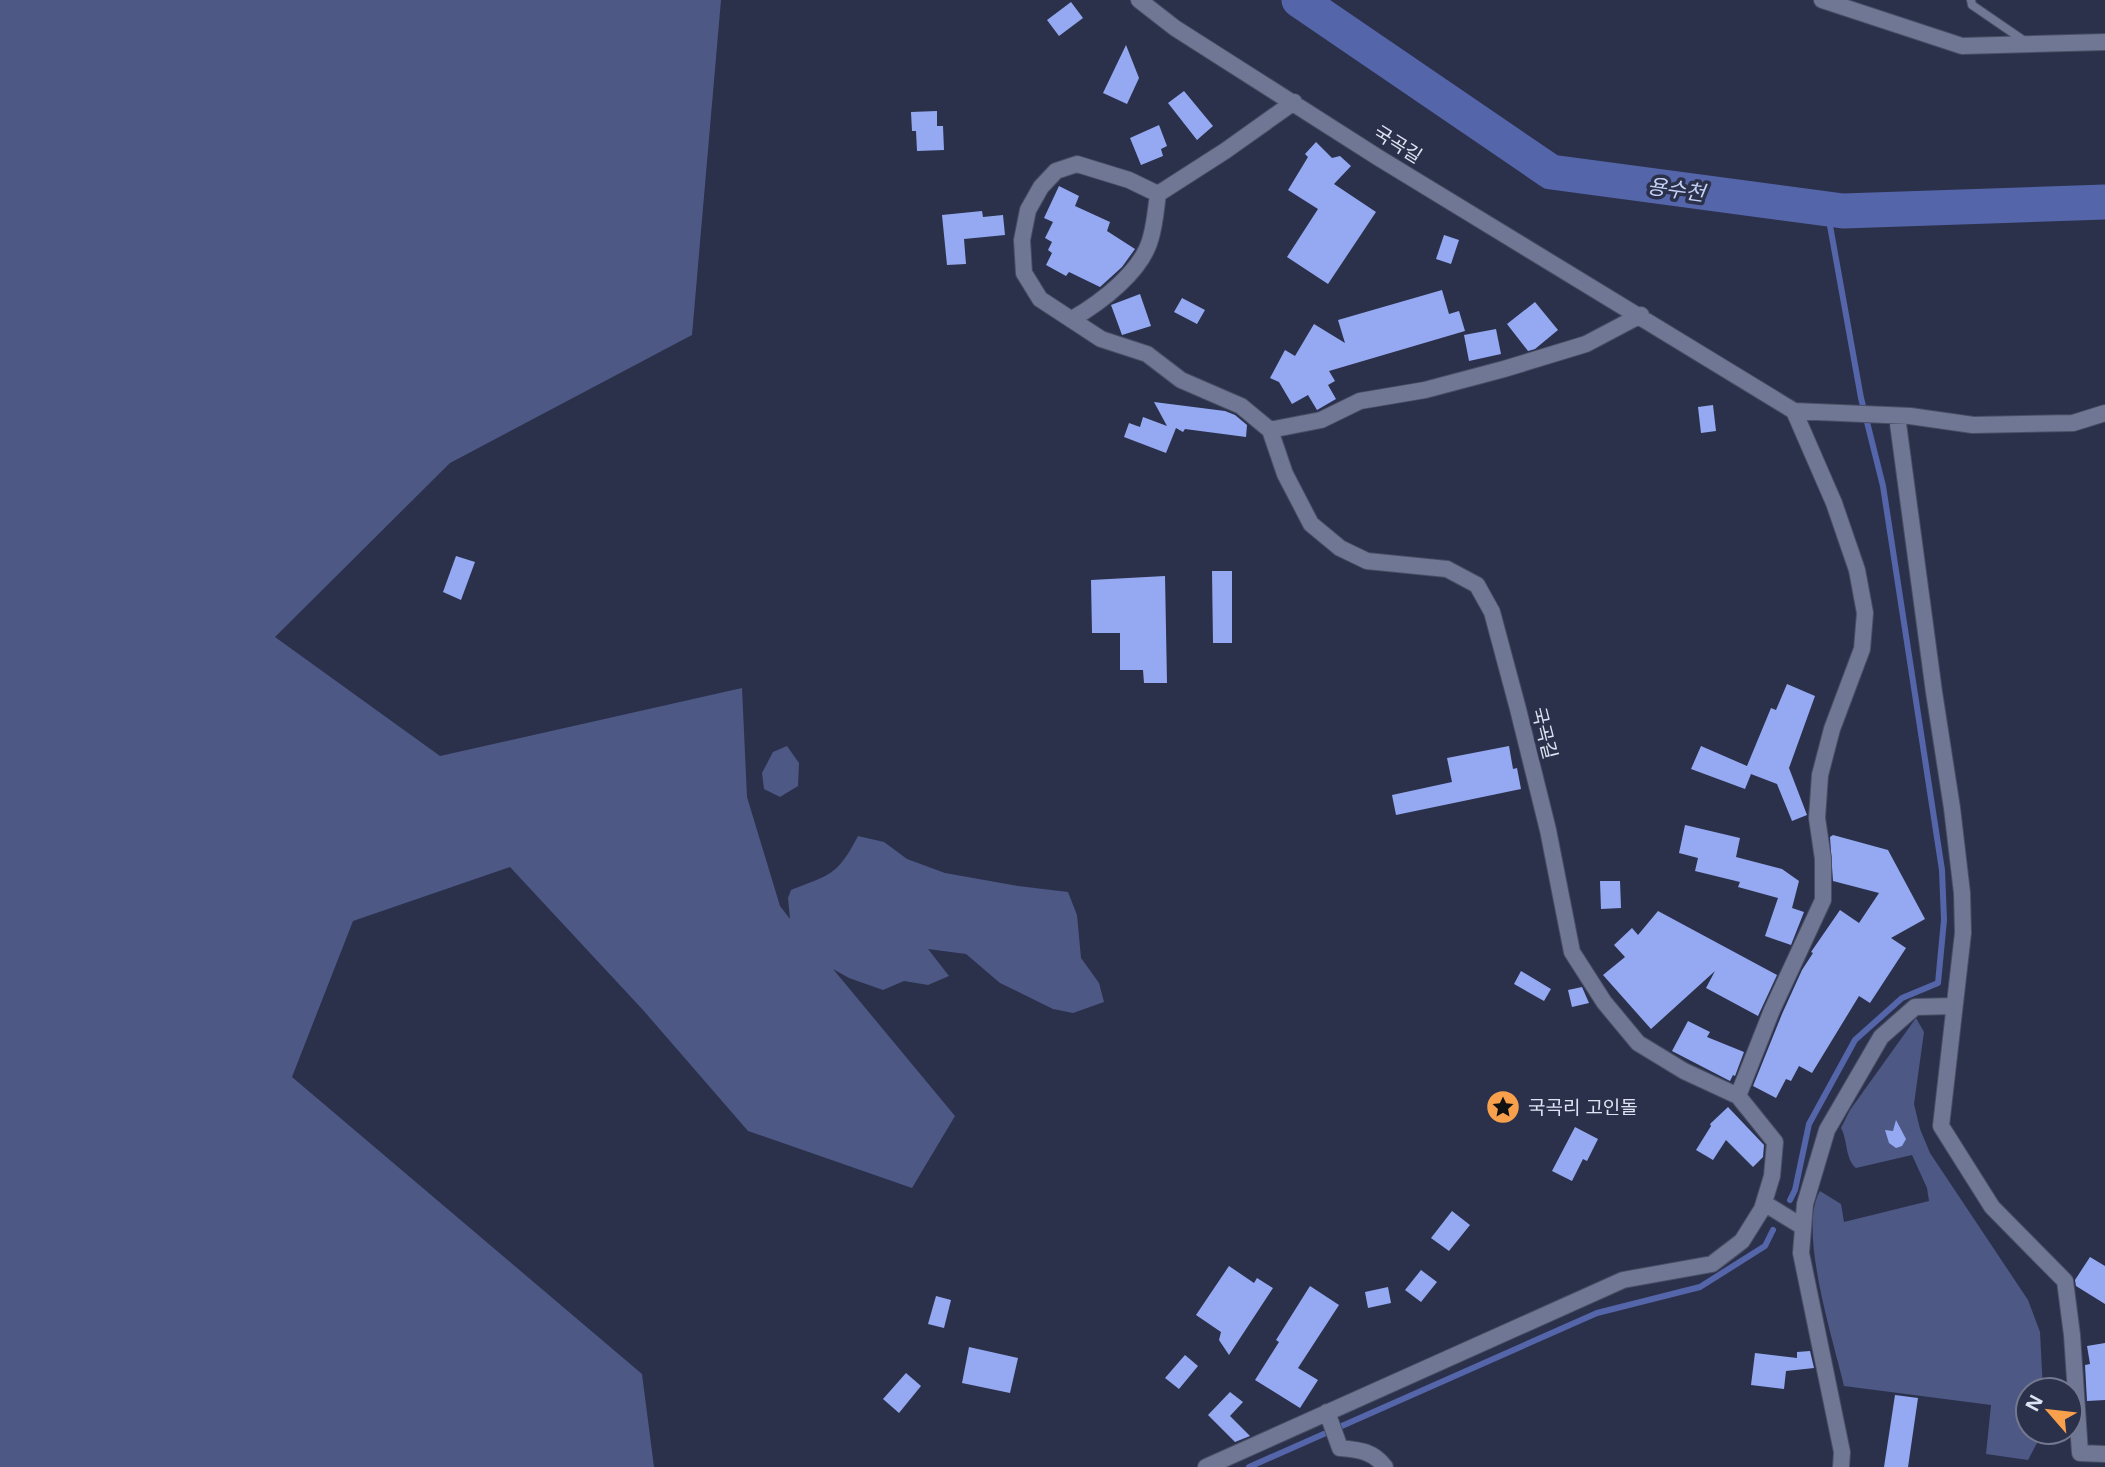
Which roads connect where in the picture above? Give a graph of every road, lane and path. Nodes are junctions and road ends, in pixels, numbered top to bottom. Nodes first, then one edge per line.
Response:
1 (1139, 0) edge
2 (1822, 0) edge
3 (1971, 0) edge
4 (2105, 41) edge
5 (2028, 44) junction
6 (1294, 102) junction
7 (1158, 194) junction
8 (1641, 315) junction
9 (1072, 319) junction
10 (1794, 411) junction
11 (2105, 413) edge
12 (1893, 415) junction
13 (1270, 430) junction
14 (1954, 1006) junction
15 (1738, 1096) junction
16 (1764, 1203) junction
17 (1803, 1227) junction
18 (1328, 1415) junction
19 (2105, 1454) edge
20 (1206, 1467) edge
21 (1385, 1467) edge
22 (1841, 1467) edge

1 - 6 street, 국곡길
2 - 5 street
3 - 5 lane
4 - 5 street
6 - 7 street
6 - 8 street, 국곡길
7 - 9 street
7 - 9 street
8 - 10 street, 국곡길
8 - 13 street
9 - 13 street
10 - 12 street
10 - 15 street
11 - 12 street
12 - 14 street
13 - 15 street, 국곡길
14 - 17 street
14 - 19 street
15 - 16 street
16 - 17 street
16 - 18 street
17 - 22 street
18 - 20 street
18 - 21 street

